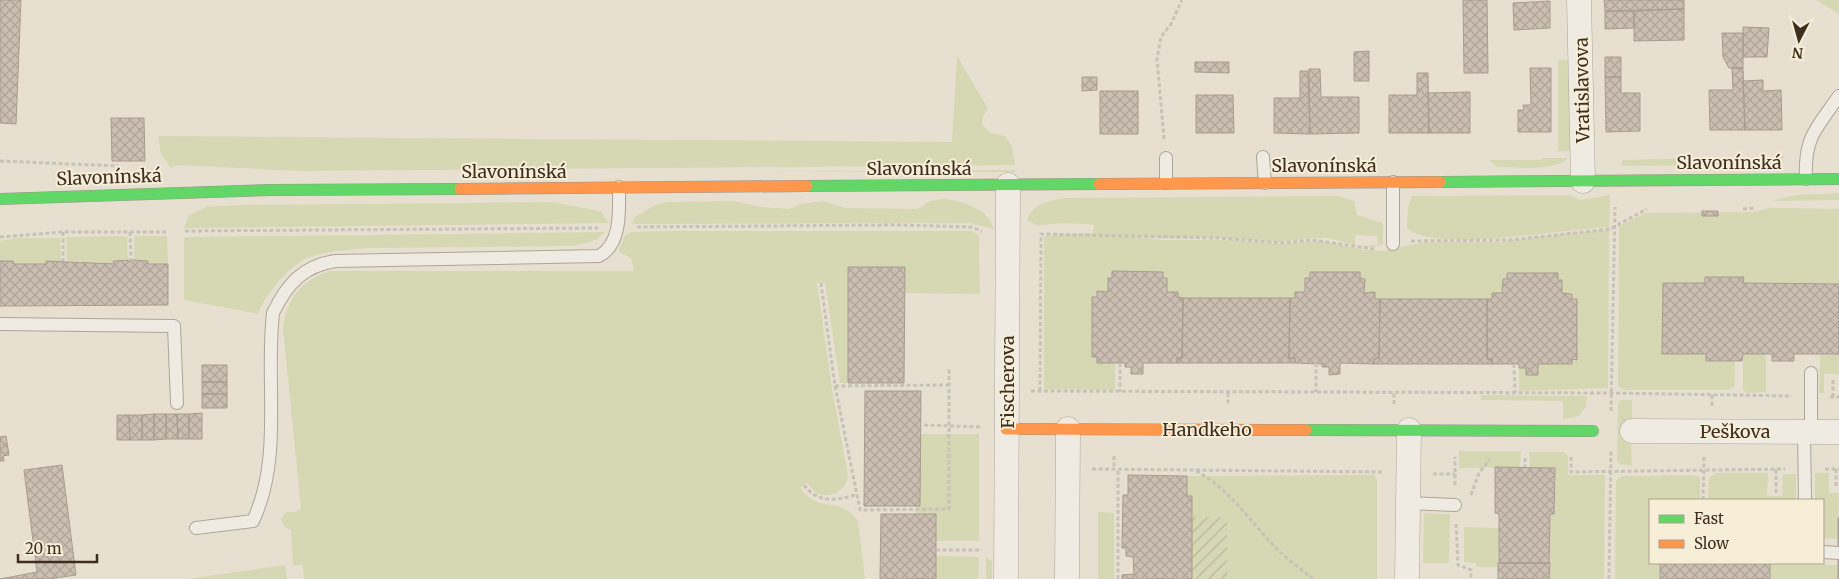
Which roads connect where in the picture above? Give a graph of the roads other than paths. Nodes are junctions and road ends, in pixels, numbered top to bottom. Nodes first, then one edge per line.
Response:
1 (1579, 0) edge
2 (1839, 96) edge
3 (1263, 157) dead end
4 (1166, 158) road end
5 (1806, 179) junction
6 (1839, 179) edge
7 (1583, 181) junction
8 (1393, 182) junction
9 (1166, 183) junction
10 (1265, 183) junction
11 (1008, 185) junction
12 (619, 187) junction
13 (0, 198) edge
14 (1393, 244) road end
15 (0, 324) edge
16 (1811, 373) dead end
17 (177, 403) dead end
18 (1006, 429) junction
19 (1068, 429) junction
20 (1408, 430) junction
21 (1593, 431) dead end
22 (1632, 431) dead end
23 (1807, 432) junction
24 (1839, 432) edge
25 (1805, 499) edge
26 (1408, 503) junction
27 (1455, 505) road end
28 (196, 528) dead end
29 (1824, 552) edge
30 (1838, 553) edge
31 (1006, 579) edge
32 (1067, 579) edge
33 (1407, 579) edge

1 - 7 street, Vratislavova
2 - 5 lane
3 - 10 lane
4 - 9 lane
5 - 6 main road, Slavonínská
5 - 7 main road, Slavonínská
7 - 8 main road, Slavonínská
8 - 10 main road, Slavonínská
8 - 14 lane
9 - 10 main road, Slavonínská
9 - 11 main road, Slavonínská
11 - 12 main road, Slavonínská
11 - 18 street, Fischerova
12 - 13 main road, Slavonínská
12 - 28 lane
15 - 17 lane
16 - 23 lane
18 - 19 main road, Handkeho
18 - 31 street, Fischerova
19 - 20 main road, Handkeho
19 - 32 street
20 - 21 main road, Handkeho
20 - 26 street
22 - 23 street, Peškova
23 - 24 street, Peškova
23 - 25 lane
26 - 27 lane
26 - 33 street
29 - 30 lane

